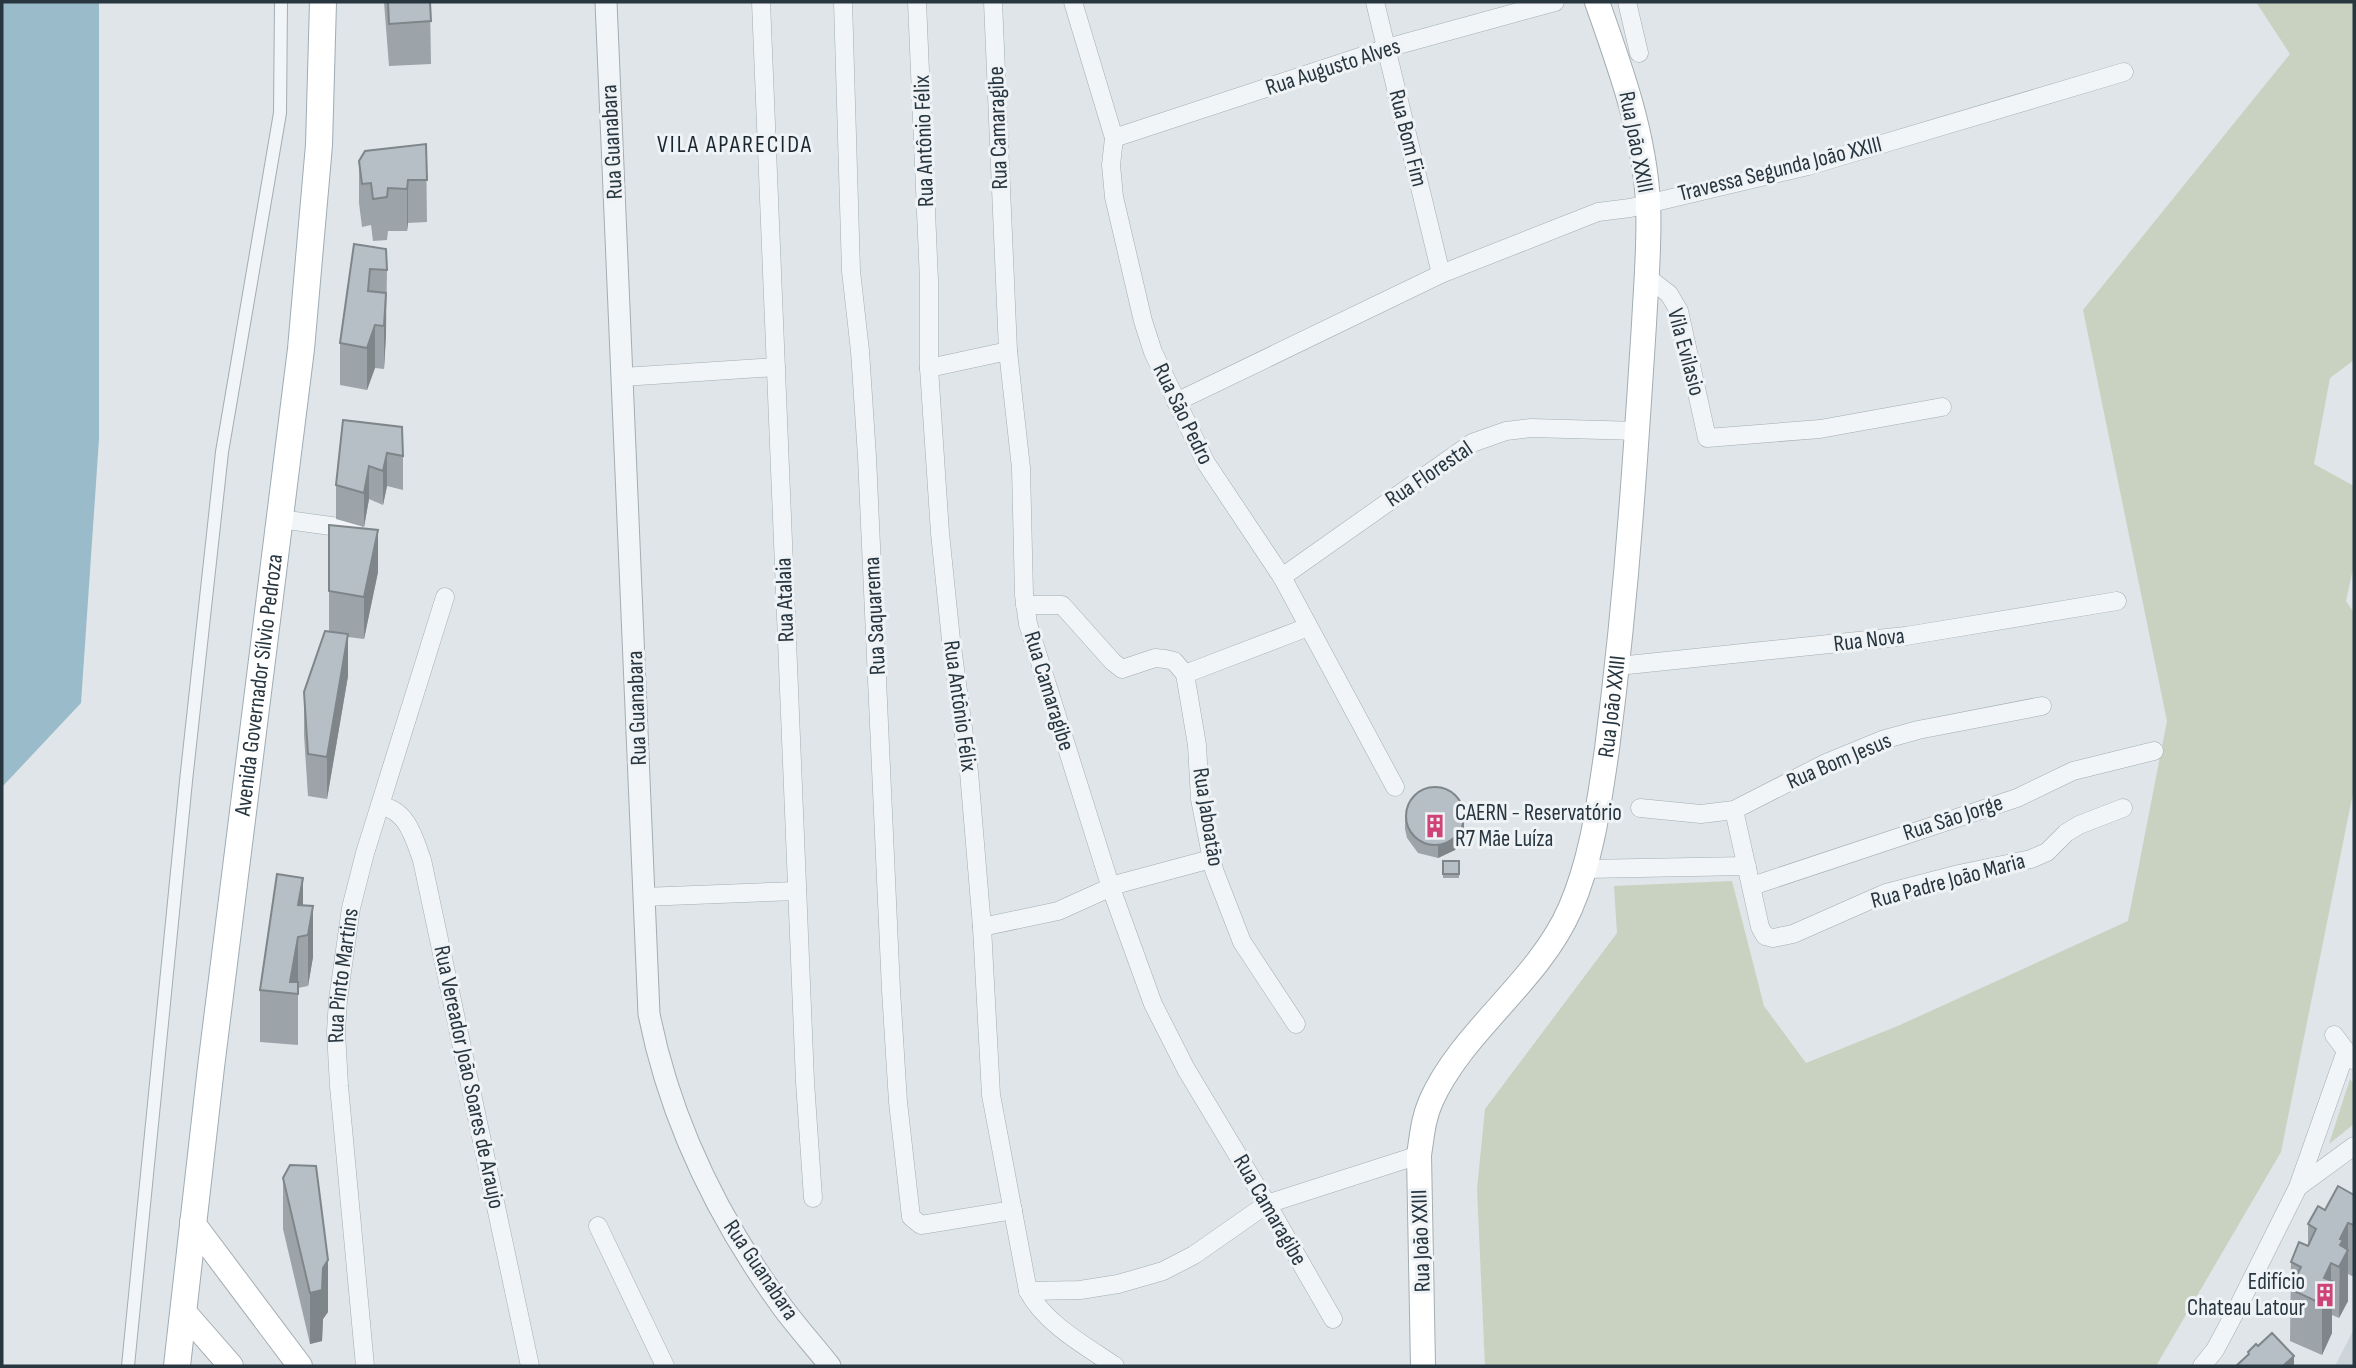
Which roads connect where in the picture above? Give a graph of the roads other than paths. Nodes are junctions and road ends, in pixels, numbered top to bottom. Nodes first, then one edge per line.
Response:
1 (281, 2) edge
2 (323, 2) edge
3 (606, 2) edge
4 (761, 2) edge
5 (843, 2) edge
6 (917, 2) edge
7 (993, 2) edge
8 (1073, 2) edge
9 (1375, 2) edge
10 (1555, 2) edge
11 (1597, 2) edge
12 (1626, 2) edge
13 (1387, 48) junction
14 (1639, 53) dead end
15 (2124, 72) dead end
16 (1114, 138) junction
17 (1648, 203) junction
18 (1441, 274) junction
19 (1647, 276) junction
20 (1008, 351) junction
21 (776, 367) junction
22 (929, 368) junction
23 (623, 377) junction
24 (1176, 402) junction
25 (1942, 407) dead end
26 (1638, 431) junction
27 (280, 519) junction
28 (370, 531) edge
29 (1282, 577) junction
30 (445, 597) dead end
31 (2117, 601) dead end
32 (1025, 605) junction
33 (1308, 627) junction
34 (1618, 666) junction
35 (1185, 674) junction
36 (2042, 706) dead end
37 (2154, 751) dead end
38 (1395, 787) dead end
39 (380, 807) junction
40 (1640, 808) dead end
41 (2123, 808) dead end
42 (1734, 810) junction
43 (1211, 859) junction
44 (1747, 866) junction
45 (1585, 869) junction
46 (1752, 886) junction
47 (1111, 888) junction
48 (797, 891) junction
49 (643, 897) junction
50 (982, 928) junction
51 (1296, 1024) dead end
52 (2334, 1035) dead end
53 (2350, 1056) edge
54 (2354, 1146) edge
55 (1419, 1155) junction
56 (2298, 1187) junction
57 (813, 1198) dead end
58 (1267, 1204) junction
59 (1013, 1210) junction
60 (192, 1222) junction
61 (597, 1226) dead end
62 (1028, 1291) junction
63 (183, 1311) junction
64 (1333, 1320) dead end
65 (128, 1366) edge
66 (177, 1366) edge
67 (231, 1366) edge
68 (300, 1366) edge
69 (365, 1366) edge
70 (530, 1366) edge
71 (665, 1366) edge
72 (830, 1366) edge
73 (1115, 1366) edge
74 (1423, 1366) edge
75 (2202, 1366) edge

1 - 65 street
2 - 27 main road, Avenida Governador Sílvio Pedroza
3 - 23 street, Rua Guanabara
4 - 21 street, Rua Atalaia
5 - 59 street, Rua Saquarema
6 - 22 street, Rua Antônio Félix
7 - 20 street, Rua Camaragibe
8 - 16 street, Rua São Pedro
9 - 13 street, Rua Bom Fim
10 - 13 street, Rua Augusto Alves
11 - 17 main road, Rua João XXIII
12 - 14 street
13 - 16 street, Rua Augusto Alves
13 - 18 street, Rua Bom Fim
15 - 17 street, Travessa Segunda João XXIII
16 - 24 street, Rua São Pedro
17 - 18 street, Travessa Segunda João XXIII
17 - 19 main road, Rua João XXIII
18 - 24 street, Travessa Segunda João XXIII
19 - 25 street, Vila Evilasio
19 - 26 main road, Rua João XXIII
20 - 22 street
20 - 32 street, Rua Camaragibe
21 - 23 street
21 - 48 street, Rua Atalaia
22 - 50 street, Rua Antônio Félix
23 - 49 street, Rua Guanabara
24 - 29 street, Rua São Pedro
26 - 29 street, Rua Florestal
26 - 34 main road, Rua João XXIII
27 - 28 street
27 - 60 main road, Avenida Governador Sílvio Pedroza
29 - 33 street, Rua São Pedro
30 - 39 street, Rua Pinto Martins
31 - 34 street, Rua Nova
32 - 35 street
32 - 47 street, Rua Camaragibe
33 - 35 street
33 - 38 street, Rua São Pedro
34 - 45 main road, Rua João XXIII
35 - 43 street, Rua Jaboatão
36 - 42 street, Rua Bom Jesus
37 - 46 street, Rua São Jorge
39 - 69 street, Rua Pinto Martins
39 - 70 street, Rua Vereador João Soares de Araujo
40 - 42 street, Rua Bom Jesus
41 - 46 street, Rua Padre João Maria
42 - 44 street
43 - 47 street
43 - 51 street, Rua Jaboatão
44 - 45 street
44 - 46 street
45 - 55 main road, Rua João XXIII
47 - 50 street
47 - 58 street, Rua Camaragibe
48 - 49 street
48 - 57 street, Rua Atalaia
49 - 72 street, Rua Guanabara
50 - 59 street, Rua Antônio Félix
52 - 53 street
53 - 56 street
54 - 56 street
55 - 58 street
55 - 74 main road, Rua João XXIII
56 - 75 street
58 - 62 street
58 - 64 street, Rua Camaragibe
59 - 62 street, Rua Antônio Félix
60 - 63 main road, Avenida Governador Sílvio Pedroza
60 - 68 main road
61 - 71 street
62 - 73 street, Rua Antônio Félix
63 - 66 main road, Avenida Governador Sílvio Pedroza
63 - 67 main road

